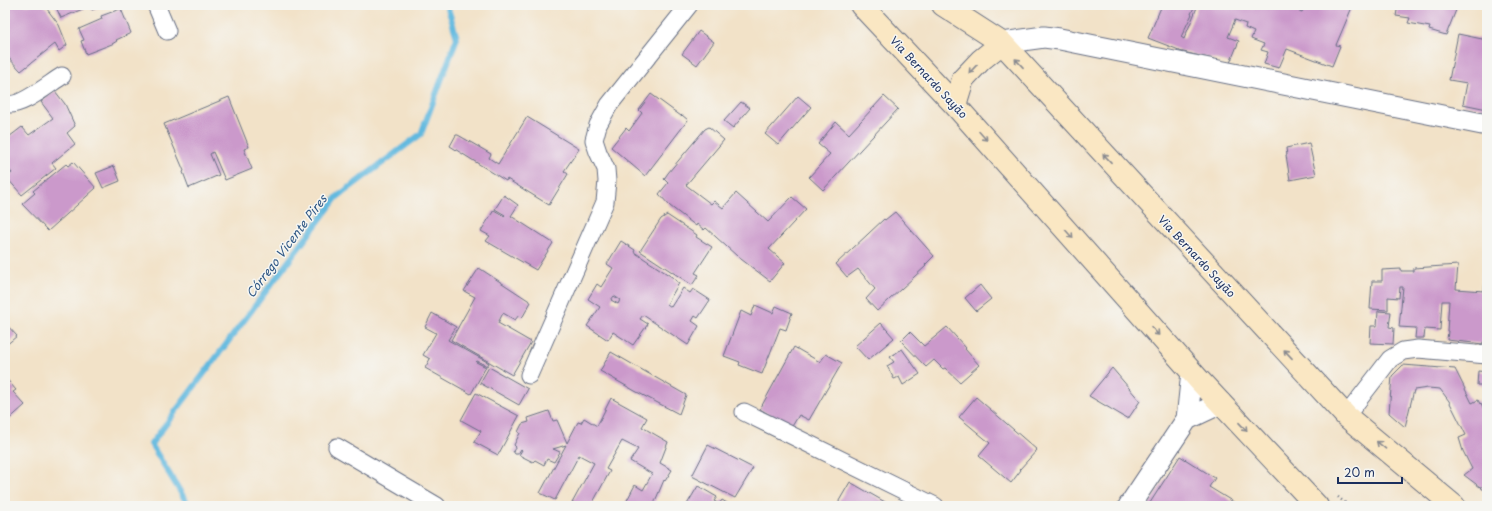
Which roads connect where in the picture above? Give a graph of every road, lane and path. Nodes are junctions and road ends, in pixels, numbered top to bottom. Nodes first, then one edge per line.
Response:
1 (156, 5) edge
2 (689, 5) edge
3 (861, 5) edge
4 (942, 5) edge
5 (166, 31) dead end
6 (1002, 43) junction
7 (62, 76) dead end
8 (5, 103) edge
9 (955, 105) junction
10 (1487, 125) edge
11 (1487, 355) edge
12 (1192, 372) junction
13 (529, 375) dead end
14 (1221, 403) junction
15 (744, 412) dead end
16 (1346, 416) junction
17 (1187, 419) junction
18 (337, 446) dead end
19 (437, 506) edge
20 (935, 506) edge
21 (1129, 506) edge
22 (1318, 506) edge
23 (1454, 506) edge

1 - 5 street
2 - 13 street
3 - 9 main road, Via Bernardo Sayão
4 - 6 main road, Via Bernardo Sayão
6 -> 9 main road
6 - 10 street
16 -> 6 main road, Via Bernardo Sayão
7 - 8 street
9 -> 12 main road, Via Bernardo Sayão
11 - 16 street
12 - 14 main road, Via Bernardo Sayão
12 - 17 street
14 - 17 street
14 -> 22 main road, Via Bernardo Sayão
15 - 20 street
23 -> 16 main road, Via Bernardo Sayão
17 - 21 street
18 - 19 street

